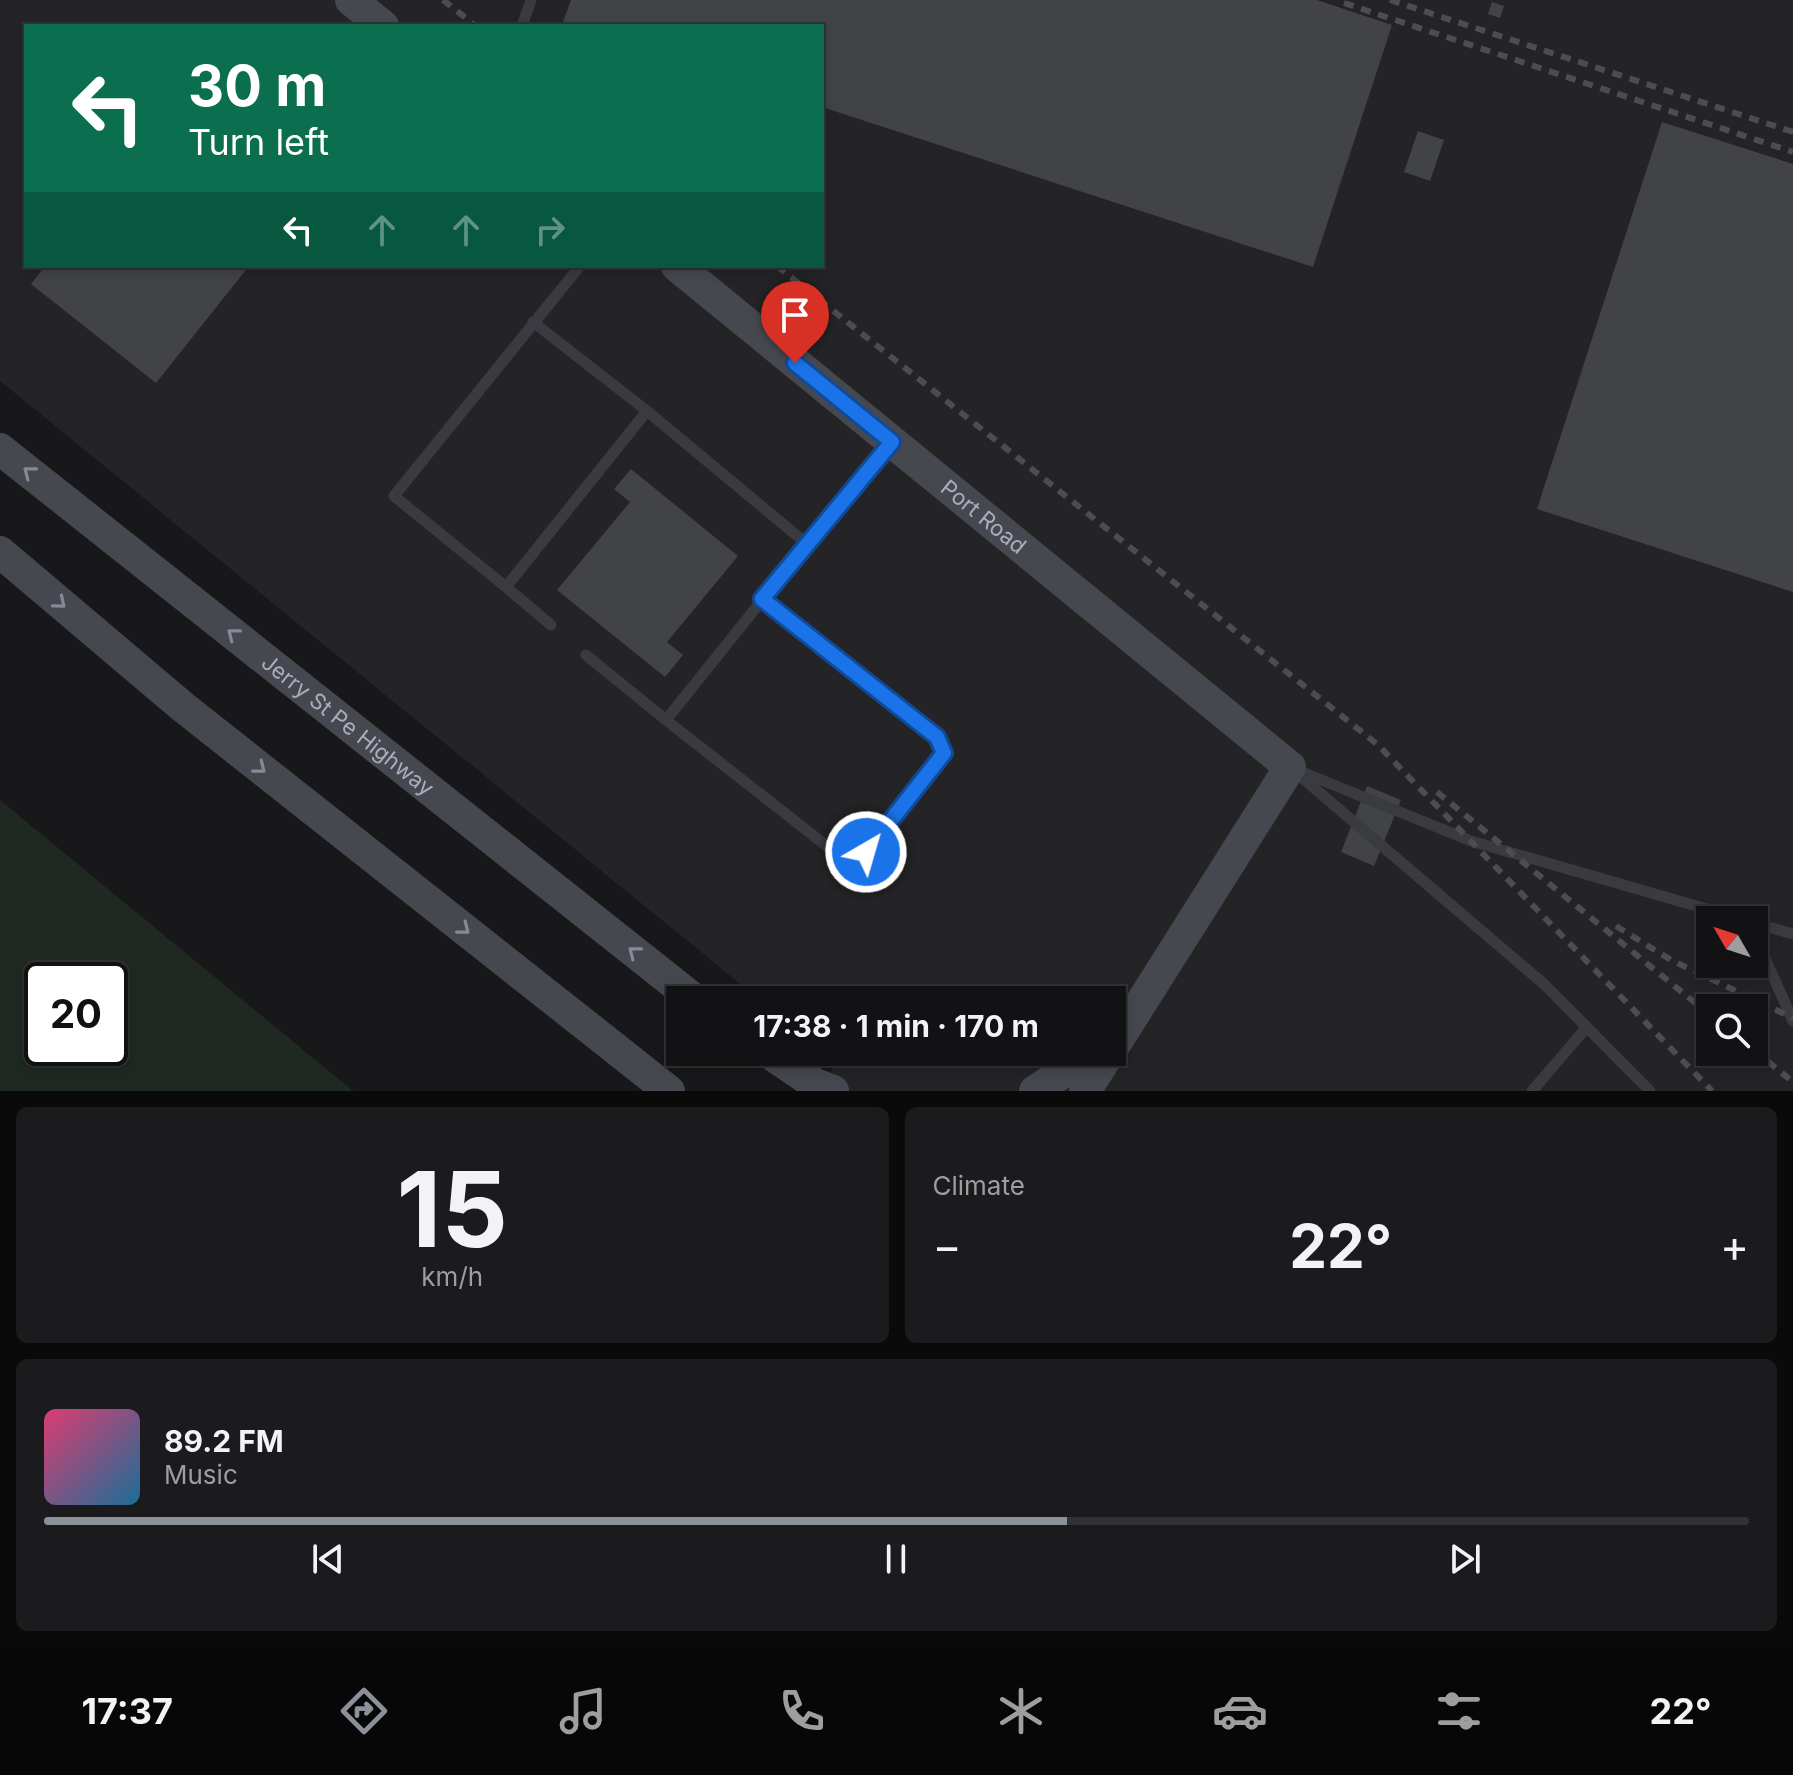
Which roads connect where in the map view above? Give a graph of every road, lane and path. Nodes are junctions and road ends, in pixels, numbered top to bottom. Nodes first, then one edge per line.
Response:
1 (351, 0) edge
2 (531, 0) edge
3 (381, 24) edge
4 (523, 24) edge
5 (578, 268) edge
6 (679, 268) edge
7 (533, 322) junction
8 (647, 411) junction
9 (892, 442) junction
10 (0, 449) edge
11 (807, 544) junction
12 (0, 552) edge
13 (506, 587) junction
14 (762, 599) junction
15 (551, 625) dead end
16 (586, 655) dead end
17 (666, 720) junction
18 (1290, 767) junction
19 (1696, 906) edge
20 (1768, 927) edge
21 (1793, 934) edge
22 (1768, 965) edge
23 (677, 986) edge
24 (1793, 1021) edge
25 (1126, 1024) edge
26 (1587, 1027) junction
27 (778, 1066) edge
28 (789, 1066) edge
29 (1090, 1066) edge
30 (669, 1091) edge
31 (809, 1091) edge
32 (833, 1091) edge
33 (1035, 1091) edge
34 (1532, 1091) edge
35 (1650, 1091) edge

1 - 3 main road
2 - 4 lane
5 - 7 lane
6 - 9 main road, Port Road
7 - 8 lane
7 - 13 lane
8 - 11 lane
8 - 13 lane
9 - 11 lane
9 - 18 main road, Port Road
23 -> 10 main road, Jerry St Pe Highway
11 - 14 lane
12 -> 30 main road
13 - 15 lane
14 - 17 lane
14 - 17 lane
16 - 17 lane
18 - 19 lane
18 - 25 main road
18 - 26 lane
20 - 21 lane
22 - 24 lane
26 - 34 lane
26 - 35 lane
27 - 31 main road
28 - 32 main road
29 - 33 main road

